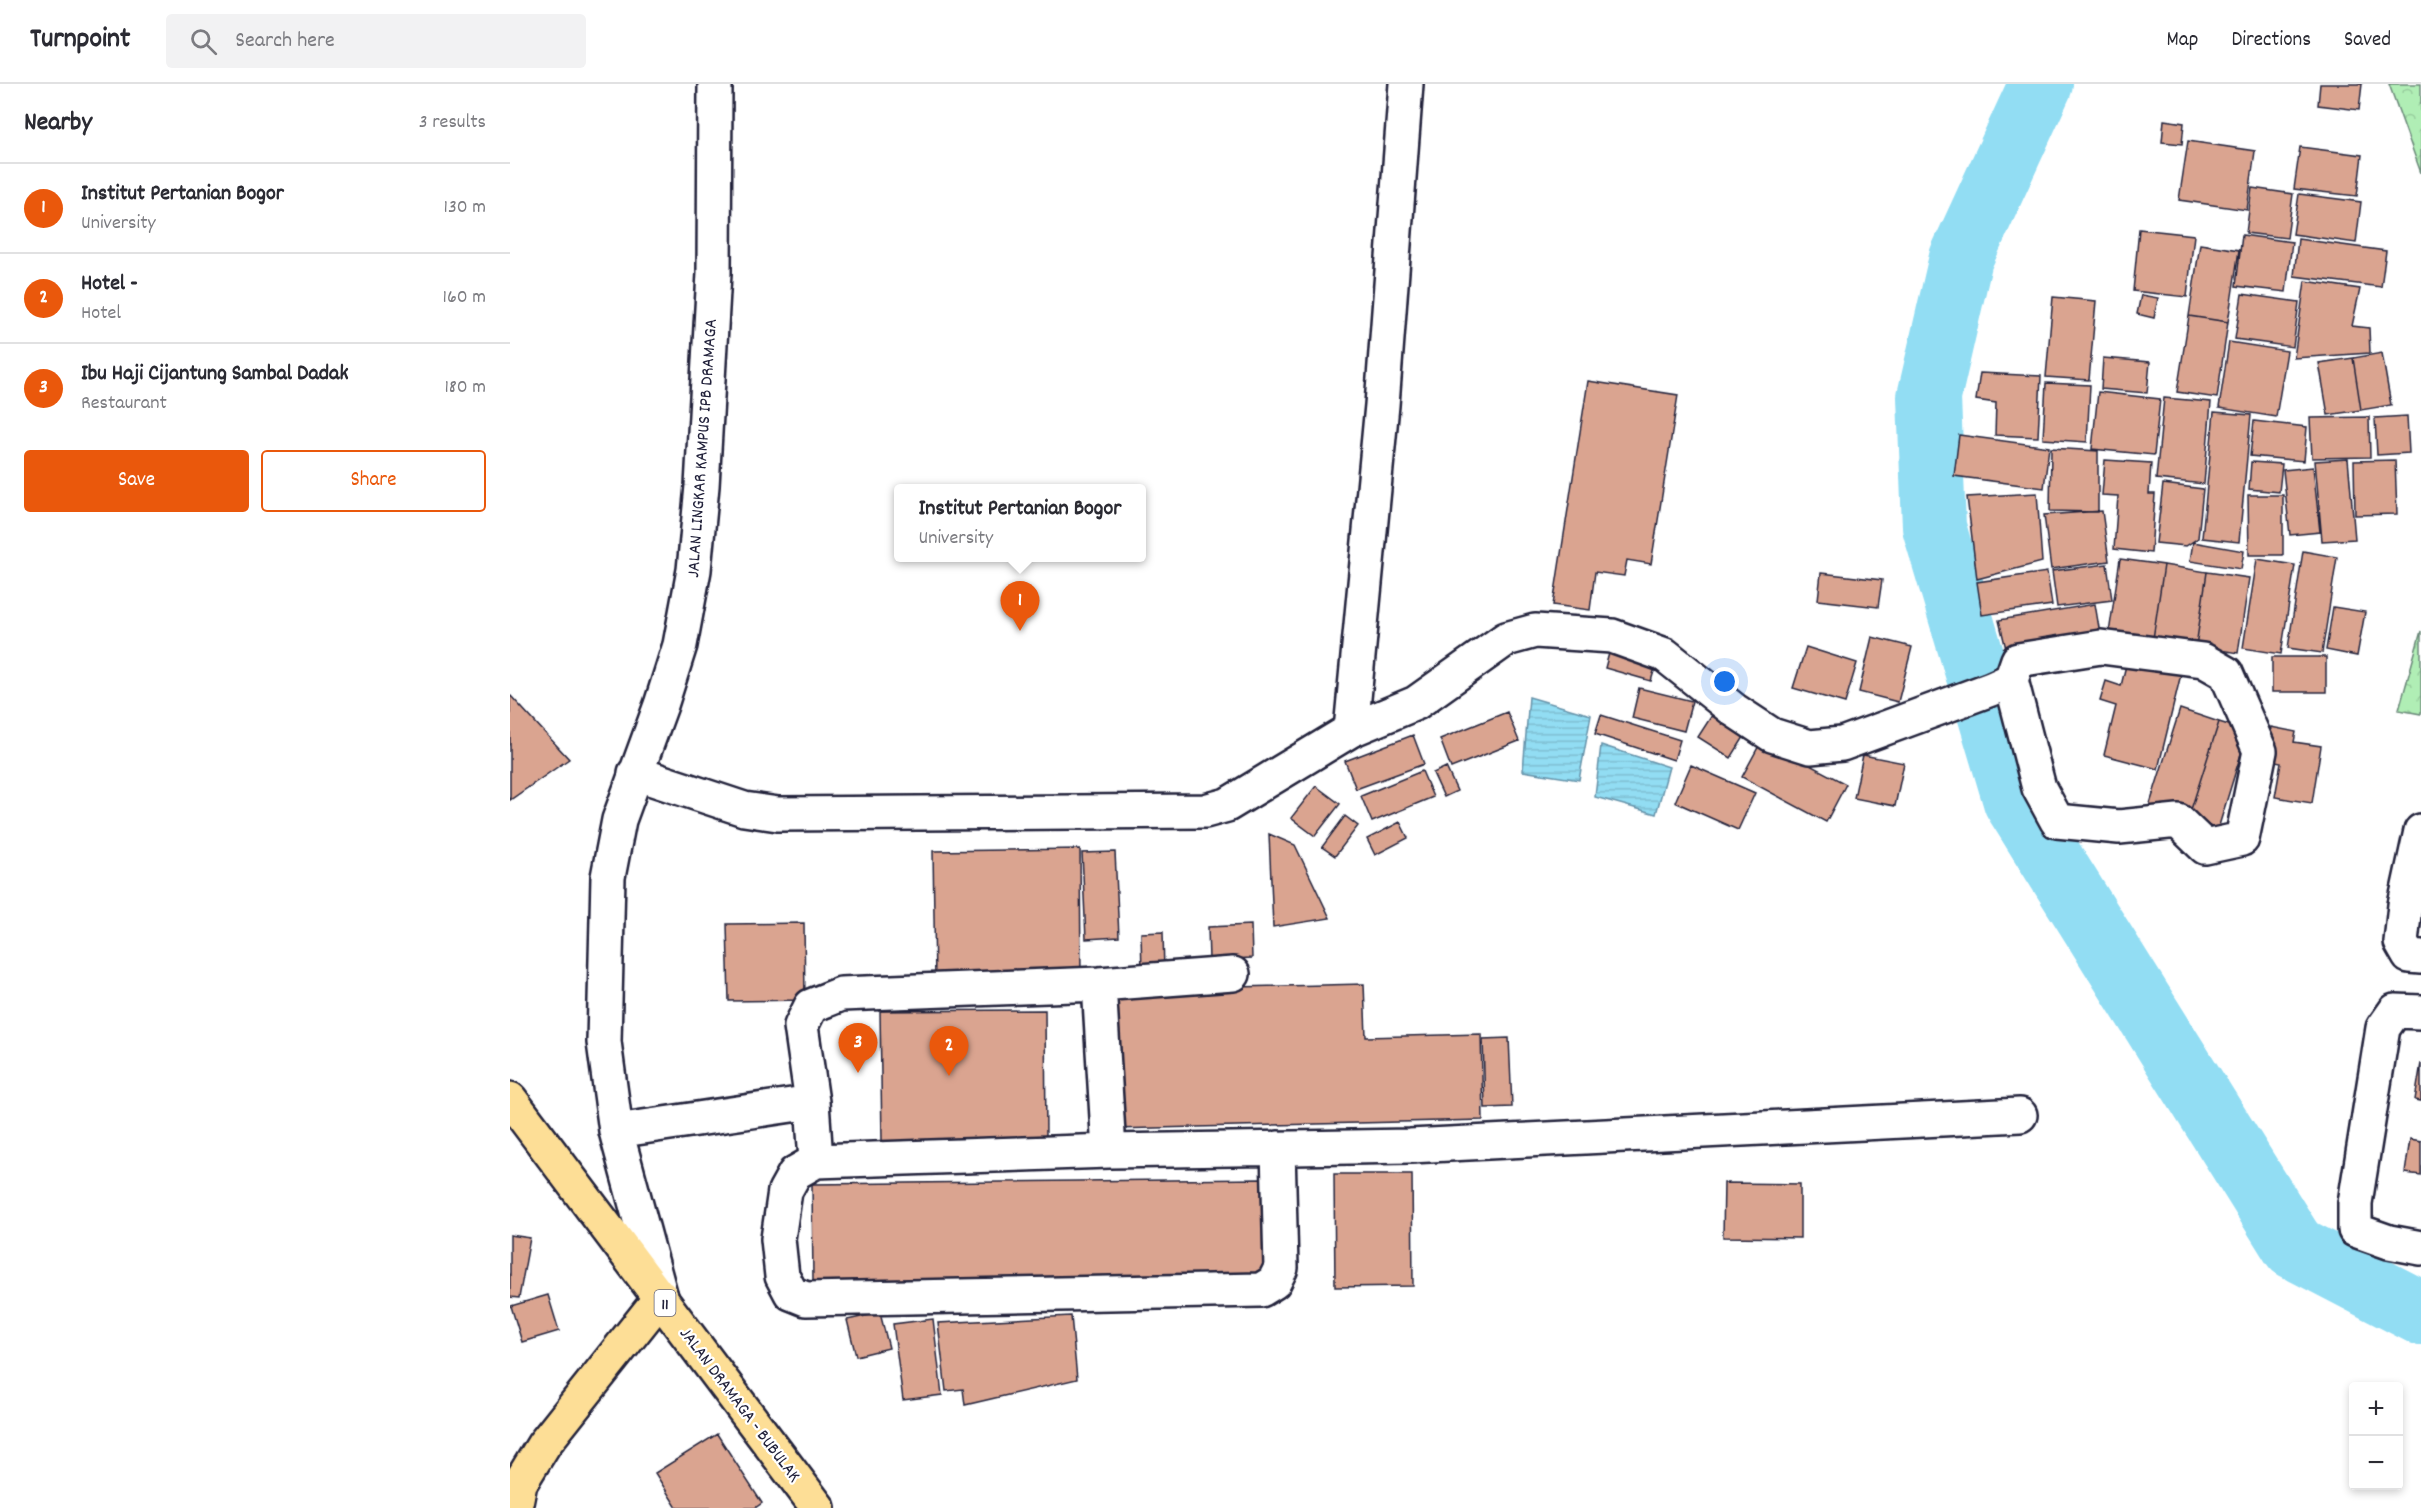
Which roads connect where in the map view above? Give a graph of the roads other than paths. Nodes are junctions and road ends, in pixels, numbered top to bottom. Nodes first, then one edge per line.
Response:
1 (715, 84) edge
2 (1406, 84) edge
3 (2001, 684) junction
4 (1351, 730) junction
5 (635, 773) junction
6 (2421, 831) edge
7 (2421, 957) edge
8 (1233, 974) dead end
9 (1099, 984) junction
10 (2421, 1012) edge
11 (510, 1099) edge
12 (812, 1102) junction
13 (2020, 1115) dead end
14 (616, 1131) junction
15 (1278, 1148) junction
16 (1109, 1150) junction
17 (816, 1161) junction
18 (2421, 1248) edge
19 (661, 1297) junction
20 (515, 1508) edge
21 (818, 1508) edge

1 - 5 street, JALAN LINGKAR KAMPUS IPB DRAMAGA
2 - 4 street
3 - 3 street
3 - 4 street
4 - 5 street
5 - 14 street, JALAN LINGKAR KAMPUS IPB DRAMAGA
6 - 7 street
8 - 9 street
9 - 12 street
9 - 16 street
10 - 18 street
11 - 19 main road, JALAN DRAMAGA - BUBULAK / 11
12 - 14 street
12 - 17 street
13 - 15 street
14 - 19 street, JALAN LINGKAR KAMPUS IPB DRAMAGA
15 - 16 street
15 - 17 street
16 - 17 street
19 - 20 main road
19 - 21 main road, JALAN DRAMAGA - BUBULAK / 11

